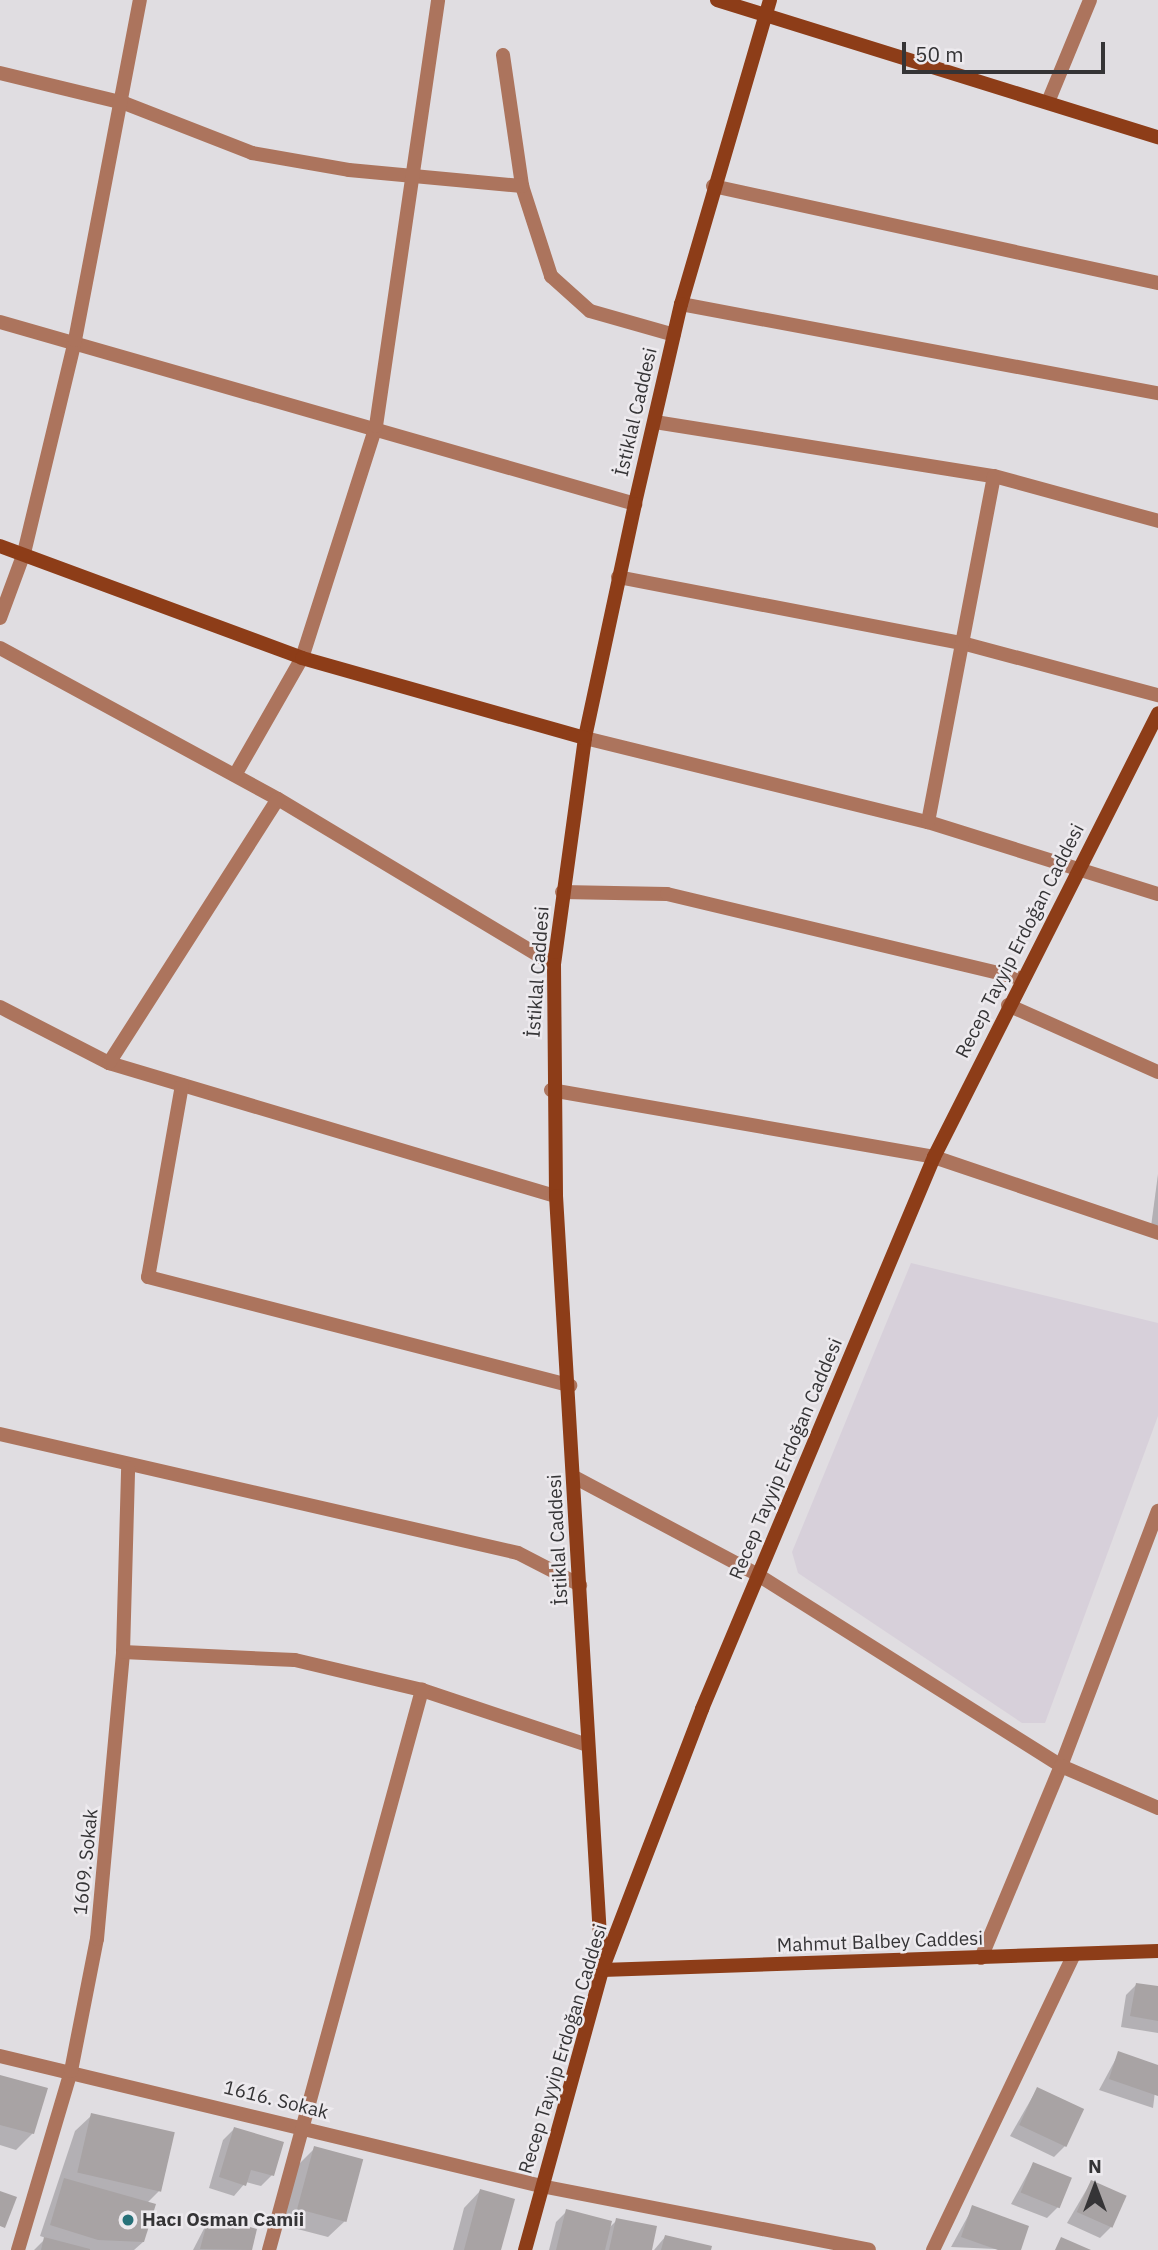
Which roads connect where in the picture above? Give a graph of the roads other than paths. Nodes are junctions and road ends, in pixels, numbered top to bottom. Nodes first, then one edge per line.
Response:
1 (140, 0) edge
2 (438, 0) edge
3 (717, 0) edge
4 (769, 0) edge
5 (1090, 0) edge
6 (764, 17) junction
7 (503, 55) dead end
8 (0, 73) edge
9 (1048, 102) junction
10 (124, 103) junction
11 (1158, 138) edge
12 (416, 176) junction
13 (522, 186) junction
14 (713, 186) junction
15 (1158, 283) edge
16 (681, 304) junction
17 (0, 322) edge
18 (674, 335) junction
19 (75, 340) junction
20 (1158, 393) edge
21 (655, 422) junction
22 (376, 426) junction
23 (994, 476) junction
24 (635, 504) junction
25 (1158, 521) edge
26 (0, 545) edge
27 (24, 553) junction
28 (618, 577) junction
29 (0, 618) edge
30 (962, 643) junction
31 (0, 648) edge
32 (302, 658) junction
33 (1158, 695) edge
34 (1158, 713) edge
35 (585, 738) junction
36 (235, 775) junction
37 (278, 799) junction
38 (928, 822) junction
39 (1076, 870) junction
40 (562, 892) junction
41 (1158, 894) edge
42 (554, 965) junction
43 (1020, 978) junction
44 (1008, 1004) junction
45 (0, 1007) edge
46 (109, 1063) junction
47 (1158, 1072) edge
48 (182, 1086) junction
49 (551, 1090) junction
50 (934, 1157) junction
51 (556, 1196) junction
52 (1158, 1233) edge
53 (570, 1385) junction
54 (0, 1434) edge
55 (128, 1468) junction
56 (574, 1477) junction
57 (1157, 1515) edge
58 (758, 1575) junction
59 (580, 1585) junction
60 (123, 1652) junction
61 (422, 1690) junction
62 (587, 1745) junction
63 (1061, 1766) junction
64 (1158, 1808) edge
65 (1158, 1951) edge
66 (1074, 1955) junction
67 (981, 1958) junction
68 (602, 1970) junction
69 (0, 2056) edge
70 (71, 2071) junction
71 (303, 2126) junction
72 (541, 2186) junction
73 (18, 2250) edge
74 (269, 2250) edge
75 (525, 2250) edge
76 (869, 2250) edge
77 (933, 2250) edge

1 - 10 street
2 - 12 street
3 - 6 street
4 - 6 street, İstiklal Caddesi
5 - 9 street
6 - 9 street
6 - 14 street, İstiklal Caddesi
7 - 13 street
8 - 10 street
9 - 11 street
10 - 12 street
10 - 19 street
12 - 13 street
12 - 22 street
13 - 18 street
14 - 15 street
14 - 16 street, İstiklal Caddesi
16 - 18 street, İstiklal Caddesi
16 - 20 street
17 - 19 street
18 - 21 street, İstiklal Caddesi
19 - 22 street
19 - 27 street
21 - 23 street
21 - 24 street, İstiklal Caddesi
22 - 24 street
22 - 32 street
23 - 25 street
23 - 30 street
24 - 28 street, İstiklal Caddesi
26 - 27 street
27 - 29 street
27 - 32 street
28 - 30 street
28 - 35 street, İstiklal Caddesi
30 - 33 street
30 - 38 street
31 - 36 street
32 - 35 street
32 - 36 street
34 - 39 street, Recep Tayyip Erdoğan Caddesi
35 - 38 street
35 - 40 street, İstiklal Caddesi
36 - 37 street
37 - 42 street
37 - 46 street
38 - 39 street
39 - 41 street
39 - 43 street, Recep Tayyip Erdoğan Caddesi
40 - 42 street, İstiklal Caddesi
40 - 43 street
42 - 49 street, İstiklal Caddesi
43 - 44 street, Recep Tayyip Erdoğan Caddesi
44 - 47 street
44 - 50 street, Recep Tayyip Erdoğan Caddesi
45 - 46 street
46 - 48 street
48 - 51 street
48 - 53 street
49 - 50 street
49 - 51 street, İstiklal Caddesi
50 - 52 street
50 - 58 street, Recep Tayyip Erdoğan Caddesi
51 - 53 street, İstiklal Caddesi
53 - 56 street, İstiklal Caddesi
54 - 55 street
55 - 59 street
55 - 60 street, 1609. Sokak
56 - 58 street
56 - 59 street, İstiklal Caddesi
57 - 63 street
58 - 63 street
58 - 68 street, Recep Tayyip Erdoğan Caddesi
59 - 62 street, İstiklal Caddesi
60 - 61 street
60 - 70 street, 1609. Sokak
61 - 62 street
61 - 71 street
62 - 68 street, İstiklal Caddesi
63 - 64 street
63 - 67 street
65 - 66 street, Mahmut Balbey Caddesi
66 - 67 street, Mahmut Balbey Caddesi
66 - 77 street
67 - 68 street, Mahmut Balbey Caddesi
68 - 72 street, Recep Tayyip Erdoğan Caddesi
69 - 70 street, 1616. Sokak
70 - 71 street, 1616. Sokak
70 - 73 street, 1609. Sokak
71 - 72 street, 1616. Sokak
71 - 74 street
72 - 75 street, Recep Tayyip Erdoğan Caddesi
72 - 76 street, 1616. Sokak

